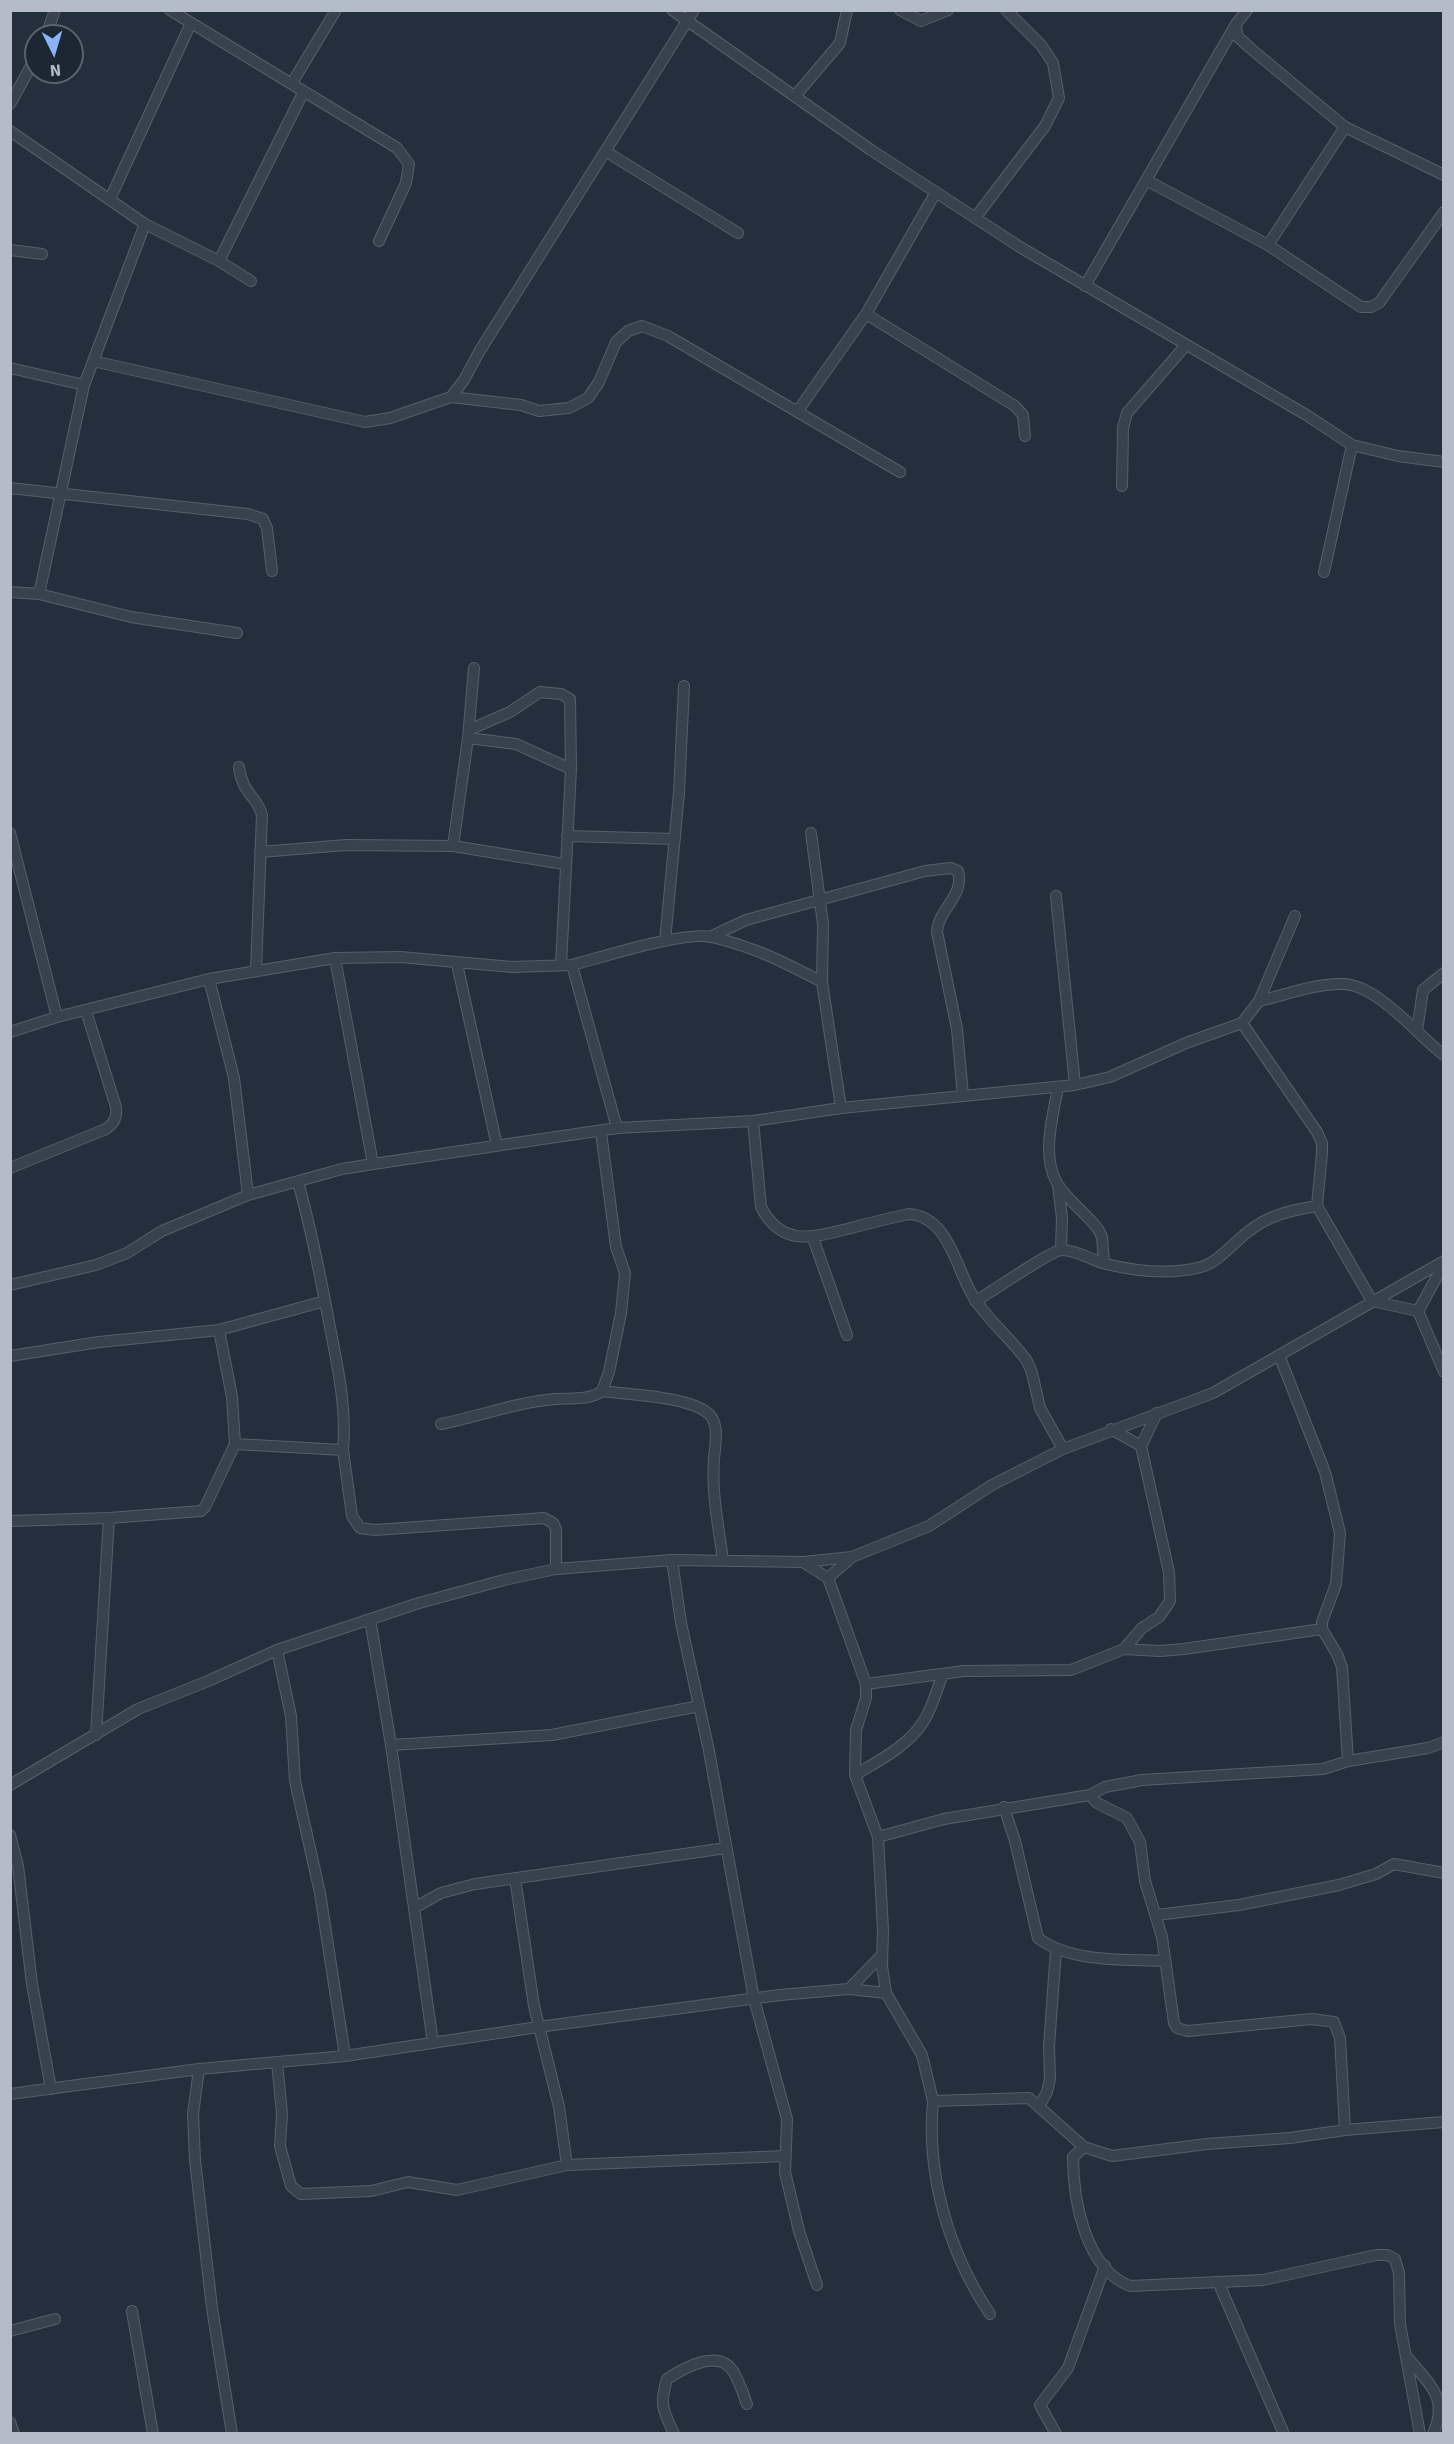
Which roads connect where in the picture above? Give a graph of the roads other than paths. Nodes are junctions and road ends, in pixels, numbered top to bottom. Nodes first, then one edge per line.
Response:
1 (170, 10) edge
2 (336, 10) edge
3 (672, 10) edge
4 (694, 10) edge
5 (847, 10) edge
6 (900, 10) edge
7 (948, 10) edge
8 (1006, 10) edge
9 (1247, 10) edge
10 (687, 21) junction
11 (191, 23) junction
12 (1236, 24) junction
13 (24, 79) edge
14 (292, 84) junction
15 (304, 91) junction
16 (795, 96) junction
17 (10, 105) edge
18 (1345, 128) junction
19 (10, 131) edge
20 (605, 151) junction
21 (1443, 175) edge
22 (1146, 180) junction
23 (936, 192) junction
24 (110, 199) junction
25 (1443, 212) edge
26 (975, 218) junction
27 (145, 224) junction
28 (738, 233) dead end
29 (379, 241) dead end
30 (1268, 245) junction
31 (10, 250) edge
32 (42, 254) dead end
33 (219, 261) junction
34 (251, 281) dead end
35 (1085, 286) junction
36 (866, 314) junction
37 (1186, 345) junction
38 (93, 361) junction
39 (10, 368) edge
40 (84, 385) junction
41 (451, 397) junction
42 (797, 412) junction
43 (1025, 436) dead end
44 (1352, 445) junction
45 (1443, 462) edge
46 (900, 472) dead end
47 (1122, 486) dead end
48 (10, 488) edge
49 (62, 493) junction
50 (272, 571) dead end
51 (1324, 572) dead end
52 (10, 592) edge
53 (39, 594) junction
54 (237, 633) dead end
55 (474, 668) dead end
56 (684, 686) dead end
57 (469, 734) junction
58 (239, 767) dead end
59 (571, 770) junction
60 (10, 833) edge
61 (811, 833) dead end
62 (567, 836) junction
63 (675, 839) junction
64 (453, 846) junction
65 (260, 852) junction
66 (564, 864) junction
67 (1056, 896) dead end
68 (819, 900) junction
69 (1295, 916) dead end
70 (710, 937) junction
71 (665, 941) junction
72 (335, 958) junction
73 (457, 964) junction
74 (566, 965) junction
75 (256, 970) junction
76 (1443, 973) edge
77 (209, 979) junction
78 (822, 982) junction
79 (1259, 1000) junction
80 (86, 1011) junction
81 (57, 1017) junction
82 (1242, 1023) junction
83 (1417, 1031) junction
84 (10, 1032) edge
85 (1443, 1056) edge
86 (1075, 1085) junction
87 (1058, 1087) junction
88 (963, 1096) junction
89 (842, 1108) junction
90 (753, 1120) junction
91 (617, 1128) junction
92 (601, 1132) junction
93 (497, 1146) junction
94 (373, 1164) junction
95 (10, 1168) edge
96 (298, 1182) junction
97 (1058, 1184) junction
98 (248, 1195) junction
99 (1317, 1206) junction
100 (813, 1238) junction
101 (1061, 1250) junction
102 (1104, 1263) junction
103 (1443, 1263) edge
104 (10, 1285) edge
105 (325, 1300) junction
106 (975, 1301) junction
107 (1372, 1301) junction
108 (1418, 1311) junction
109 (219, 1330) junction
110 (847, 1335) dead end
111 (1279, 1354) junction
112 (10, 1356) edge
113 (1442, 1365) edge
114 (602, 1391) junction
115 (1157, 1413) junction
116 (441, 1424) dead end
117 (1111, 1429) junction
118 (235, 1444) junction
119 (1141, 1446) junction
120 (1063, 1449) junction
121 (343, 1450) junction
122 (110, 1518) junction
123 (10, 1521) edge
124 (852, 1557) junction
125 (672, 1560) junction
126 (723, 1560) junction
127 (803, 1562) junction
128 (556, 1569) junction
129 (828, 1578) junction
130 (370, 1619) junction
131 (1322, 1629) junction
132 (1124, 1649) junction
133 (277, 1650) junction
134 (943, 1674) junction
135 (866, 1684) junction
136 (699, 1706) junction
137 (96, 1735) junction
138 (1443, 1742) edge
139 (391, 1745) junction
140 (1348, 1761) junction
141 (855, 1775) junction
142 (10, 1785) edge
143 (1090, 1796) junction
144 (1004, 1808) junction
145 (10, 1835) edge
146 (878, 1837) junction
147 (726, 1848) junction
148 (1443, 1873) edge
149 (515, 1878) junction
150 (414, 1908) junction
151 (1157, 1915) junction
152 (1056, 1950) junction
153 (881, 1956) junction
154 (1165, 1961) junction
155 (849, 1989) junction
156 (886, 1994) junction
157 (754, 1999) junction
158 (538, 2027) junction
159 (433, 2043) junction
160 (345, 2056) junction
161 (278, 2062) junction
162 (199, 2068) junction
163 (51, 2089) junction
164 (10, 2094) edge
165 (933, 2101) junction
166 (1040, 2105) junction
167 (1443, 2122) edge
168 (1345, 2130) junction
169 (1084, 2147) junction
170 (785, 2156) junction
171 (567, 2165) junction
172 (1105, 2266) junction
173 (1220, 2284) junction
174 (817, 2285) dead end
175 (132, 2311) dead end
176 (990, 2314) dead end
177 (55, 2319) dead end
178 (10, 2331) edge
179 (1409, 2359) junction
180 (747, 2404) dead end
181 (10, 2422) edge
182 (14, 2433) edge
183 (153, 2433) edge
184 (232, 2433) edge
185 (674, 2433) edge
186 (1056, 2433) edge
187 (1284, 2433) edge
188 (1420, 2433) edge
189 (1433, 2433) edge

1 - 11 street
2 - 14 street
3 - 10 street
4 - 10 street
5 - 16 street
6 - 7 street
8 - 26 street
9 - 12 street
10 - 16 street
10 - 20 street
11 - 14 street
11 - 24 street
12 - 18 street
12 - 22 street
13 - 17 street
14 - 15 street
15 - 29 street
15 - 33 street
16 - 23 street
18 - 21 street
18 - 30 street
19 - 24 street
20 - 28 street
20 - 41 street
22 - 30 street
22 - 35 street
23 - 26 street
23 - 36 street
24 - 27 street
25 - 30 street
26 - 35 street
27 - 33 street
27 - 38 street
31 - 32 street
33 - 34 street
35 - 37 street
36 - 42 street
36 - 43 street
37 - 44 street
37 - 47 street
38 - 40 street
38 - 41 street
39 - 40 street
40 - 49 street
41 - 42 street
42 - 46 street
44 - 45 street
44 - 51 street
48 - 49 street
49 - 50 street
49 - 53 street
52 - 53 street
53 - 54 street
55 - 57 street
56 - 63 street
57 - 59 street
57 - 59 street
57 - 64 street
58 - 65 street
59 - 62 street
60 - 81 street
61 - 68 street
62 - 63 street
62 - 66 street
63 - 71 street
64 - 65 street
64 - 66 street
65 - 75 street
66 - 74 street
67 - 86 street
68 - 70 street
68 - 78 street
68 - 88 street
69 - 79 street
70 - 71 street
70 - 78 street
71 - 74 street
72 - 73 street
72 - 75 street
72 - 94 street
73 - 74 street
73 - 93 street
74 - 91 street
75 - 77 street
76 - 83 street
77 - 80 street
77 - 98 street
78 - 89 street
79 - 82 street
79 - 83 street
80 - 81 street
80 - 95 street
81 - 84 street
82 - 86 street
82 - 99 street
83 - 85 street
86 - 87 street
87 - 88 street
87 - 97 street
88 - 89 street
89 - 90 street
90 - 91 street
90 - 100 street
91 - 92 street
92 - 93 street
92 - 114 street
93 - 94 street
94 - 96 street
96 - 98 street
96 - 105 street
97 - 101 street
97 - 102 street
98 - 104 street
99 - 102 street
99 - 107 street
100 - 106 street
100 - 110 street
101 - 102 street
101 - 106 street
103 - 107 street
103 - 108 street
105 - 109 street
105 - 121 street
106 - 120 street
107 - 108 street
107 - 111 street
108 - 113 street
109 - 112 street
109 - 118 street
111 - 115 street
111 - 131 street
114 - 116 street
114 - 126 street
115 - 117 street
115 - 119 street
117 - 119 street
117 - 120 street
118 - 121 street
118 - 122 street
119 - 132 street
120 - 124 street
121 - 128 street
122 - 123 street
122 - 137 street
124 - 127 street
124 - 129 street
125 - 126 street
125 - 128 street
125 - 136 street
126 - 127 street
127 - 129 street
128 - 130 street
129 - 135 street
130 - 133 street
130 - 139 street
131 - 132 street
131 - 140 street
132 - 134 street
133 - 137 street
133 - 160 street
134 - 135 street
134 - 141 street
135 - 141 street
136 - 139 street
136 - 147 street
137 - 142 street
138 - 140 street
139 - 150 street
140 - 143 street
141 - 146 street
143 - 144 street
143 - 151 street
144 - 146 street
144 - 152 street
145 - 163 street
146 - 153 street
147 - 149 street
147 - 157 street
148 - 151 street
149 - 150 street
149 - 158 street
150 - 159 street
151 - 154 street
152 - 154 street
152 - 166 street
153 - 155 street
153 - 156 street
154 - 168 street
155 - 156 street
155 - 157 street
156 - 165 street
157 - 158 street
157 - 170 street
158 - 159 street
158 - 171 street
159 - 160 street
160 - 161 street
161 - 162 street
161 - 171 street
162 - 163 street
162 - 184 street
163 - 164 street
165 - 166 street
165 - 176 street
166 - 169 street
167 - 168 street
168 - 169 street
169 - 172 street
170 - 171 street
170 - 174 street
172 - 173 street
172 - 186 street
173 - 179 street
173 - 187 street
175 - 183 street
177 - 178 street
179 - 188 street
179 - 189 street
180 - 185 street
181 - 182 street

